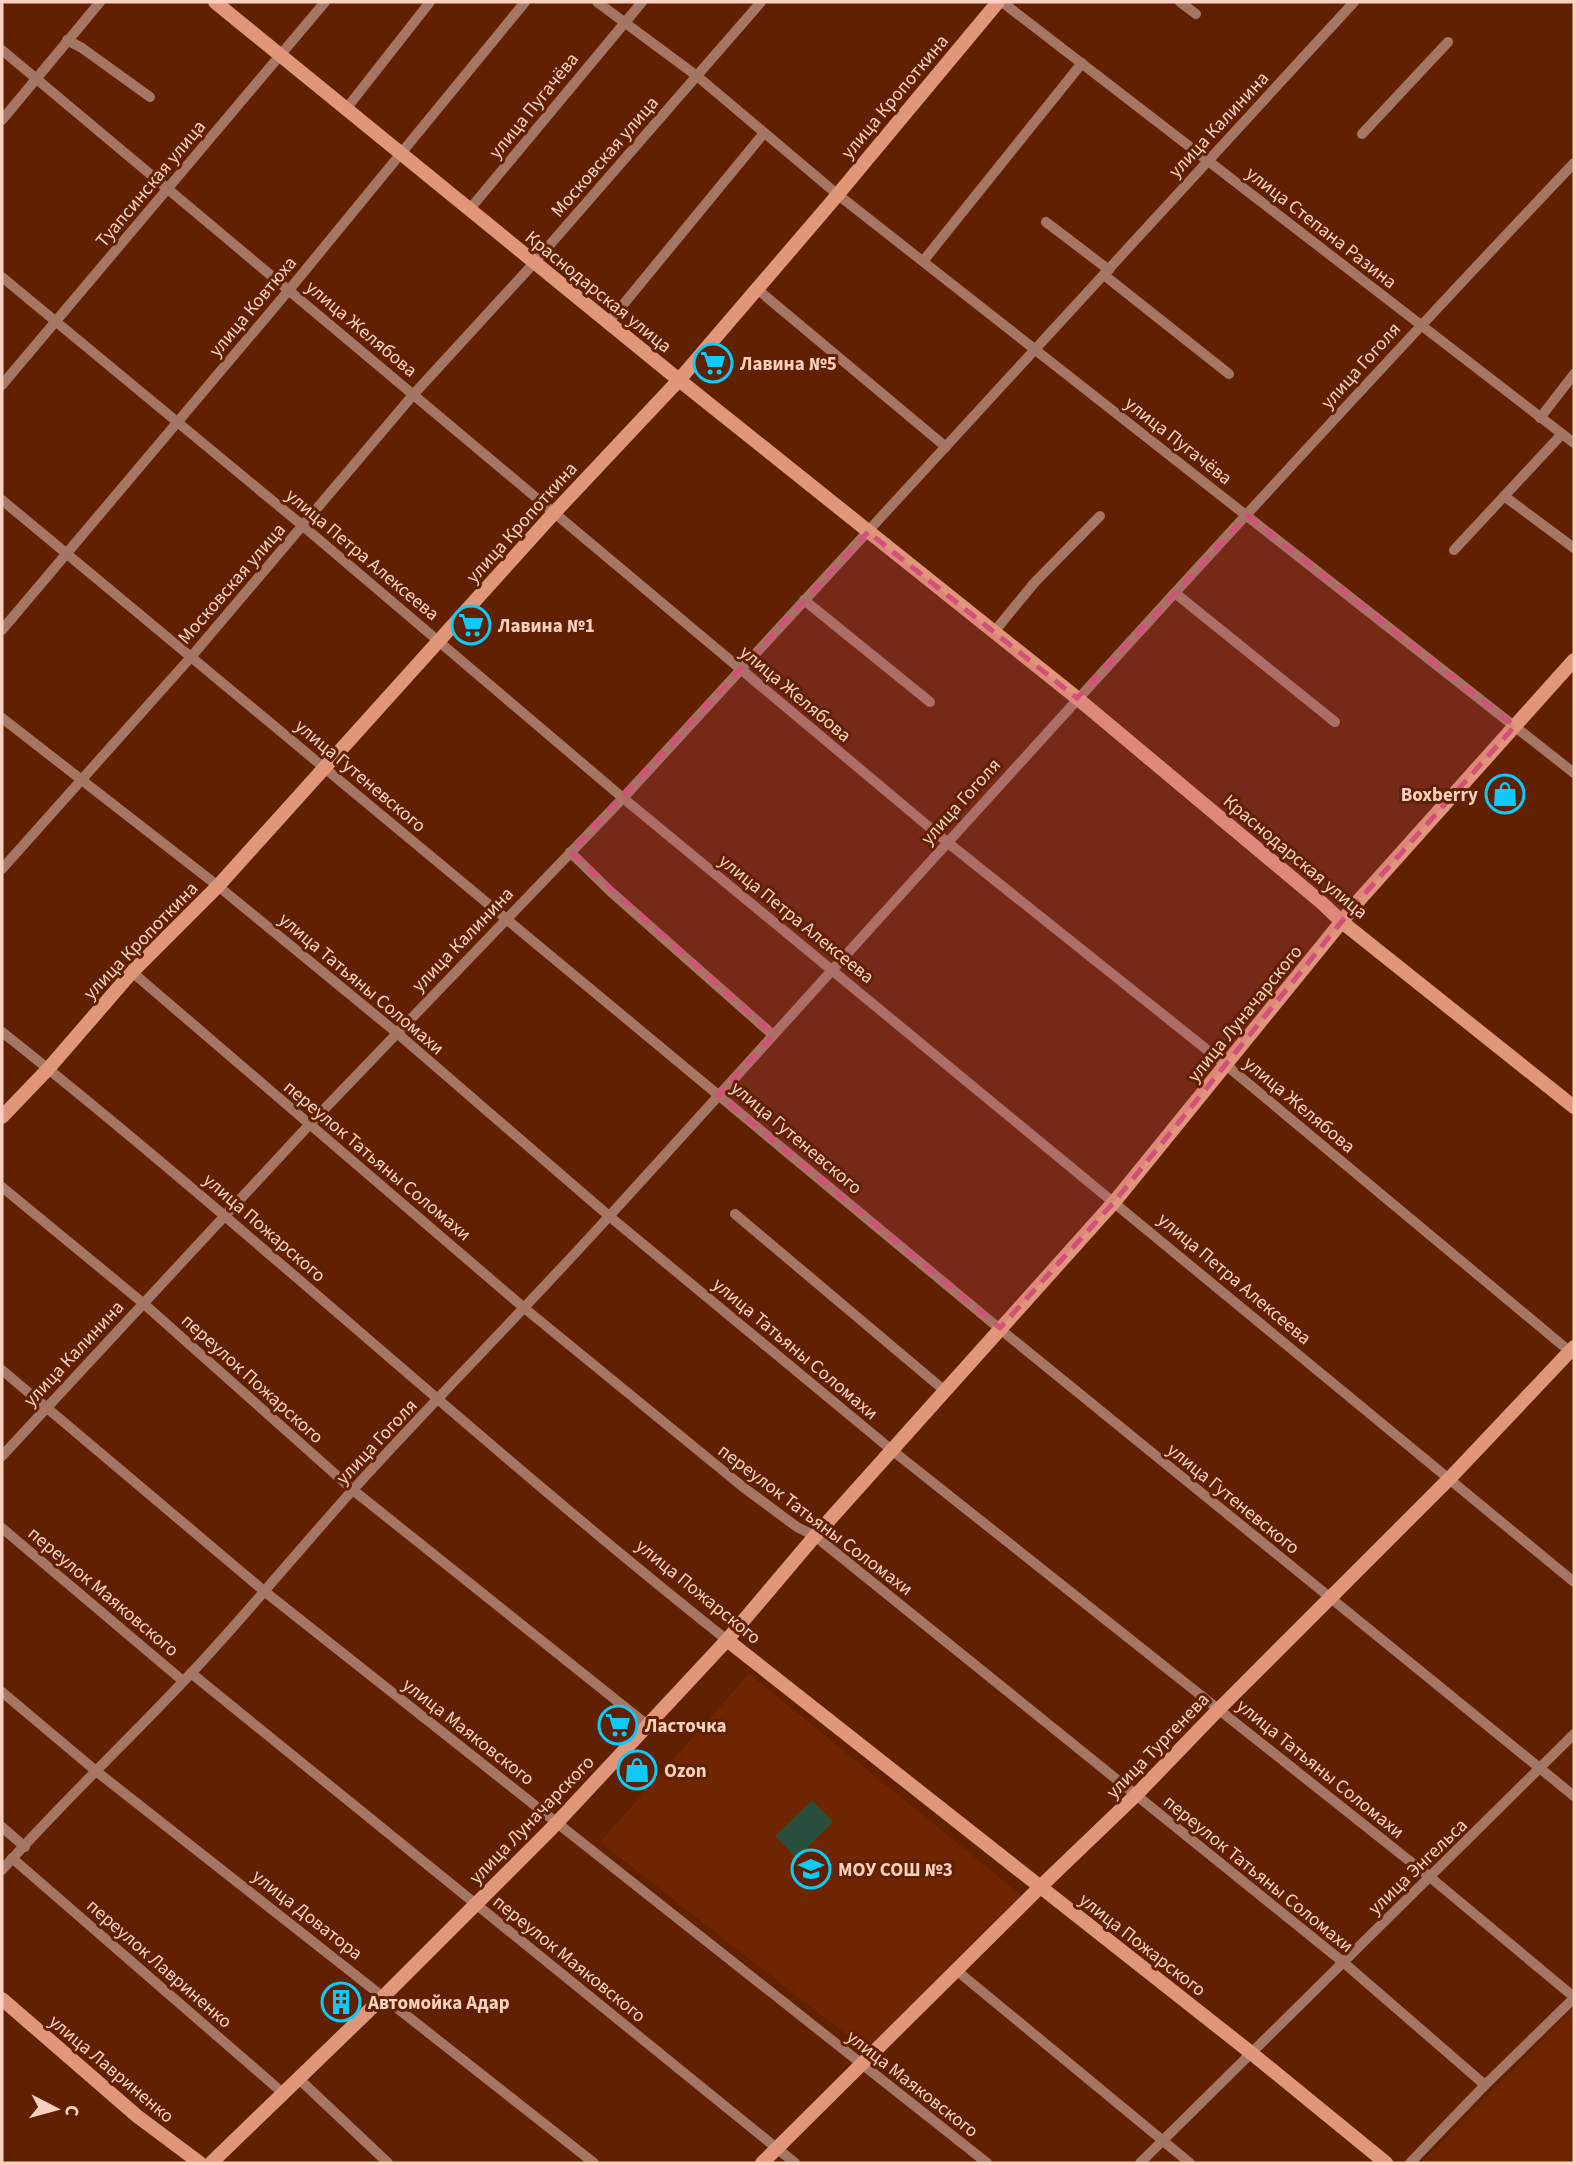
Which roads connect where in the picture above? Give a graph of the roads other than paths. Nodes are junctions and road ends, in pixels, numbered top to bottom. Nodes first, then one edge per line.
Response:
1 (100, 2) edge
2 (215, 2) edge
3 (325, 2) edge
4 (430, 2) edge
5 (525, 2) edge
6 (597, 2) edge
7 (642, 2) edge
8 (761, 2) edge
9 (1000, 2) edge
10 (1180, 2) edge
11 (1354, 2) edge
12 (1196, 14) dead end
13 (624, 22) junction
14 (67, 40) junction
15 (1448, 43) dead end
16 (2, 50) edge
17 (280, 54) junction
18 (1082, 63) junction
19 (697, 76) junction
20 (35, 78) junction
21 (150, 97) dead end
22 (346, 109) junction
23 (2, 120) edge
24 (764, 133) junction
25 (1362, 134) dead end
26 (401, 154) junction
27 (1209, 160) junction
28 (1574, 163) edge
29 (167, 190) junction
30 (837, 194) junction
31 (470, 210) junction
32 (1046, 222) dead end
33 (923, 260) junction
34 (534, 263) junction
35 (1106, 272) junction
36 (2, 277) edge
37 (757, 289) junction
38 (289, 290) junction
39 (56, 322) junction
40 (608, 323) junction
41 (1420, 326) junction
42 (1035, 350) junction
43 (1229, 374) dead end
44 (1574, 374) edge
45 (679, 380) junction
46 (2, 385) edge
47 (413, 395) junction
48 (1540, 418) junction
49 (177, 423) junction
50 (1562, 434) junction
51 (1574, 443) edge
52 (946, 447) junction
53 (1504, 496) junction
54 (2, 500) edge
55 (554, 513) junction
56 (1247, 515) junction
57 (1100, 516) dead end
58 (303, 526) junction
59 (868, 532) junction
60 (1574, 548) edge
61 (1454, 550) dead end
62 (65, 554) junction
63 (1175, 593) junction
64 (804, 600) junction
65 (2, 629) edge
66 (994, 632) junction
67 (440, 642) junction
68 (191, 657) junction
69 (1574, 660) edge
70 (741, 669) junction
71 (1077, 698) junction
72 (930, 702) dead end
73 (2, 718) edge
74 (1335, 722) dead end
75 (1515, 726) junction
76 (325, 768) junction
77 (1574, 773) edge
78 (83, 781) junction
79 (623, 797) junction
80 (947, 842) junction
81 (570, 852) junction
82 (2, 869) edge
83 (218, 886) junction
84 (506, 918) junction
85 (1342, 922) junction
86 (834, 971) junction
87 (132, 972) junction
88 (2, 1032) edge
89 (397, 1033) junction
90 (774, 1035) junction
91 (1226, 1065) junction
92 (48, 1069) junction
93 (718, 1095) junction
94 (1574, 1107) edge
95 (2, 1117) edge
96 (309, 1125) junction
97 (2, 1186) edge
98 (1115, 1201) junction
99 (735, 1214) dead end
100 (609, 1216) junction
101 (226, 1217) junction
102 (143, 1303) junction
103 (523, 1307) junction
104 (1000, 1328) junction
105 (1573, 1351) edge
106 (2, 1370) edge
107 (945, 1391) junction
108 (438, 1401) junction
109 (46, 1409) junction
110 (893, 1451) junction
111 (2, 1456) edge
112 (1450, 1478) junction
113 (353, 1490) junction
114 (2, 1528) edge
115 (815, 1536) junction
116 (1574, 1582) edge
117 (264, 1591) junction
118 (1330, 1599) junction
119 (727, 1640) junction
120 (187, 1677) junction
121 (2, 1692) edge
122 (1219, 1709) junction
123 (646, 1724) junction
124 (1574, 1734) edge
125 (1541, 1769) junction
126 (96, 1771) junction
127 (1136, 1796) junction
128 (1574, 1796) edge
129 (557, 1822) junction
130 (2, 1827) edge
131 (25, 1846) junction
132 (12, 1858) junction
133 (2, 1870) edge
134 (1431, 1878) junction
135 (1040, 1888) junction
136 (476, 1904) junction
137 (1343, 1962) junction
138 (957, 1970) junction
139 (384, 1996) junction
140 (1574, 1998) edge
141 (2, 2000) edge
142 (1250, 2052) junction
143 (860, 2064) junction
144 (299, 2079) junction
145 (1485, 2085) junction
146 (284, 2094) junction
147 (1164, 2140) junction
148 (777, 2148) junction
149 (200, 2163) edge
150 (211, 2163) edge
151 (388, 2163) edge
152 (594, 2163) edge
153 (762, 2163) edge
154 (796, 2163) edge
155 (987, 2163) edge
156 (1140, 2163) edge
157 (1190, 2163) edge
158 (1386, 2163) edge
159 (1410, 2163) edge

1 - 14 street
2 - 17 main road, Краснодарская улица
3 - 17 street, Туапсинская улица
4 - 22 street
5 - 26 street, улица Ковтюха
6 - 13 street, улица Пугачёва
7 - 13 street
8 - 19 street, Московская улица
9 - 18 street, улица Степана Разина
9 - 30 main road, улица Кропоткина
10 - 12 street
11 - 27 street, улица Калинина
13 - 19 street, улица Пугачёва
13 - 31 street, улица Пугачёва
14 - 20 street
14 - 21 street
15 - 25 street
16 - 20 street, улица Желябова
17 - 22 main road, Краснодарская улица
17 - 29 street, Туапсинская улица
18 - 27 street, улица Степана Разина
18 - 33 street
19 - 24 street, улица Пугачёва
19 - 34 street, Московская улица
20 - 23 street
20 - 29 street, улица Желябова
22 - 26 main road, Краснодарская улица
24 - 30 street, улица Пугачёва
24 - 40 street
26 - 31 main road, Краснодарская улица
26 - 38 street, улица Ковтюха
27 - 35 street, улица Калинина
27 - 41 street, улица Степана Разина
28 - 41 street, улица Гоголя
29 - 38 street, улица Желябова
29 - 39 street, Туапсинская улица
30 - 33 street, улица Пугачёва
30 - 37 main road, улица Кропоткина
31 - 34 main road, Краснодарская улица
32 - 35 street
33 - 42 street, улица Пугачёва
34 - 40 main road, Краснодарская улица
34 - 47 street, Московская улица
35 - 42 street, улица Калинина
35 - 43 street
36 - 39 street, улица Петра Алексеева
37 - 45 main road, улица Кропоткина
37 - 52 street
38 - 47 street, улица Желябова
38 - 49 street, улица Ковтюха
39 - 46 street, Туапсинская улица
39 - 49 street, улица Петра Алексеева
40 - 45 main road, Краснодарская улица
41 - 48 street, улица Степана Разина
41 - 56 street, улица Гоголя
42 - 52 street, улица Калинина
42 - 56 street, улица Пугачёва
44 - 48 street
45 - 55 main road, улица Кропоткина
45 - 59 main road, Краснодарская улица
47 - 55 street, улица Желябова
47 - 58 street, Московская улица
48 - 50 street, улица Степана Разина
49 - 58 street, улица Петра Алексеева
49 - 62 street, улица Ковтюха
50 - 51 street, улица Степана Разина
50 - 53 street
52 - 59 street, улица Калинина
53 - 60 street
53 - 61 street
54 - 62 street, улица Гутеневского
55 - 67 main road, улица Кропоткина
55 - 70 street, улица Желябова
56 - 63 street, улица Гоголя
56 - 75 street, улица Пугачёва
57 - 66 street
58 - 67 street, улица Петра Алексеева
58 - 68 street, Московская улица
59 - 64 street, улица Калинина
59 - 66 main road, Краснодарская улица
62 - 65 street, улица Ковтюха
62 - 68 street, улица Гутеневского
63 - 71 street, улица Гоголя
63 - 74 street
64 - 70 street, улица Калинина
64 - 72 street
66 - 71 main road, Краснодарская улица
67 - 76 main road, улица Кропоткина
67 - 79 street, улица Петра Алексеева
68 - 76 street, улица Гутеневского
68 - 78 street, Московская улица
69 - 75 main road, улица Луначарского
70 - 79 street, улица Калинина
70 - 80 street, улица Желябова
71 - 80 street, улица Гоголя
71 - 85 main road, Краснодарская улица
73 - 78 street, улица Татьяны Соломахи
75 - 77 street, улица Пугачёва
75 - 85 main road, улица Луначарского
76 - 83 main road, улица Кропоткина
76 - 84 street, улица Гутеневского
78 - 82 street, Московская улица
78 - 83 street, улица Татьяны Соломахи
79 - 81 street, улица Калинина
79 - 86 street, улица Петра Алексеева
80 - 86 street, улица Гоголя
80 - 91 street, улица Желябова
81 - 84 street, улица Калинина
81 - 90 street
83 - 87 main road, улица Кропоткина
83 - 89 street, улица Татьяны Соломахи
84 - 89 street, улица Калинина
84 - 93 street, улица Гутеневского
85 - 91 main road, улица Луначарского
85 - 94 main road, Краснодарская улица
86 - 90 street, улица Гоголя
86 - 98 street, улица Петра Алексеева
87 - 92 main road, улица Кропоткина
87 - 96 street, переулок Татьяны Соломахи
88 - 92 street, улица Пожарского
89 - 96 street, улица Калинина
89 - 100 street, улица Татьяны Соломахи
90 - 93 street, улица Гоголя
91 - 98 main road, улица Луначарского
91 - 105 street, улица Желябова
92 - 95 main road, улица Кропоткина
92 - 101 street, улица Пожарского
93 - 100 street, улица Гоголя
93 - 104 street, улица Гутеневского
96 - 101 street, улица Калинина
96 - 103 street, переулок Татьяны Соломахи
97 - 102 street, переулок Пожарского
98 - 104 main road, улица Луначарского
98 - 112 street, улица Петра Алексеева
99 - 107 street
100 - 103 street, улица Гоголя
100 - 110 street, улица Татьяны Соломахи
101 - 102 street, улица Калинина
101 - 108 street, улица Пожарского
102 - 109 street, улица Калинина
102 - 113 street, переулок Пожарского
103 - 108 street, улица Гоголя
103 - 115 street, переулок Татьяны Соломахи
104 - 107 main road, улица Луначарского
104 - 118 street, улица Гутеневского
105 - 112 main road, улица Тургенева
106 - 109 street, улица Маяковского
107 - 110 main road, улица Луначарского
108 - 113 street, улица Гоголя
108 - 119 street, улица Пожарского
109 - 111 street, улица Калинина
109 - 117 street, улица Маяковского
110 - 115 main road, улица Луначарского
110 - 122 street, улица Татьяны Соломахи
112 - 116 street, улица Петра Алексеева
112 - 118 main road, улица Тургенева
113 - 117 street, улица Гоголя
113 - 123 street, переулок Пожарского
114 - 120 street, переулок Маяковского
115 - 119 main road, улица Луначарского
115 - 127 street, переулок Татьяны Соломахи
117 - 120 street, улица Гоголя
117 - 129 street, улица Маяковского
118 - 122 main road, улица Тургенева
118 - 125 street, улица Гутеневского
119 - 123 main road, улица Луначарского
119 - 135 main road, улица Пожарского
120 - 126 street, улица Гоголя
120 - 136 street, переулок Маяковского
121 - 126 street, улица Доватора
122 - 127 main road, улица Тургенева
122 - 134 street, улица Татьяны Соломахи
123 - 129 main road, улица Луначарского
124 - 125 street, улица Энгельса
125 - 128 street, улица Гутеневского
125 - 134 street, улица Энгельса
126 - 131 street, улица Гоголя
126 - 139 street, улица Доватора
127 - 135 main road, улица Тургенева
127 - 137 street, переулок Татьяны Соломахи
129 - 136 main road, улица Луначарского
129 - 143 street, улица Маяковского
130 - 131 street
131 - 132 street, улица Гоголя
132 - 133 street, улица Гоголя
132 - 146 street, переулок Лавриненко
134 - 137 street, улица Энгельса
134 - 140 street, улица Татьяны Соломахи
135 - 138 main road, улица Тургенева
135 - 142 main road, улица Пожарского
136 - 139 main road, улица Луначарского
136 - 148 street, переулок Маяковского
137 - 142 street, улица Энгельса
137 - 145 street, переулок Татьяны Соломахи
138 - 143 main road, улица Тургенева
138 - 147 street
139 - 144 main road, улица Луначарского
139 - 152 street, улица Доватора
140 - 145 street
141 - 149 main road, улица Лавриненко
142 - 147 street, улица Энгельса
142 - 158 main road, улица Пожарского
143 - 148 main road, улица Тургенева
143 - 155 street, улица Маяковского
144 - 146 main road, улица Луначарского
144 - 151 street
145 - 159 street
146 - 150 main road, улица Луначарского
147 - 156 street, улица Энгельса
147 - 157 street
148 - 153 main road, улица Тургенева
148 - 154 street, переулок Маяковского

